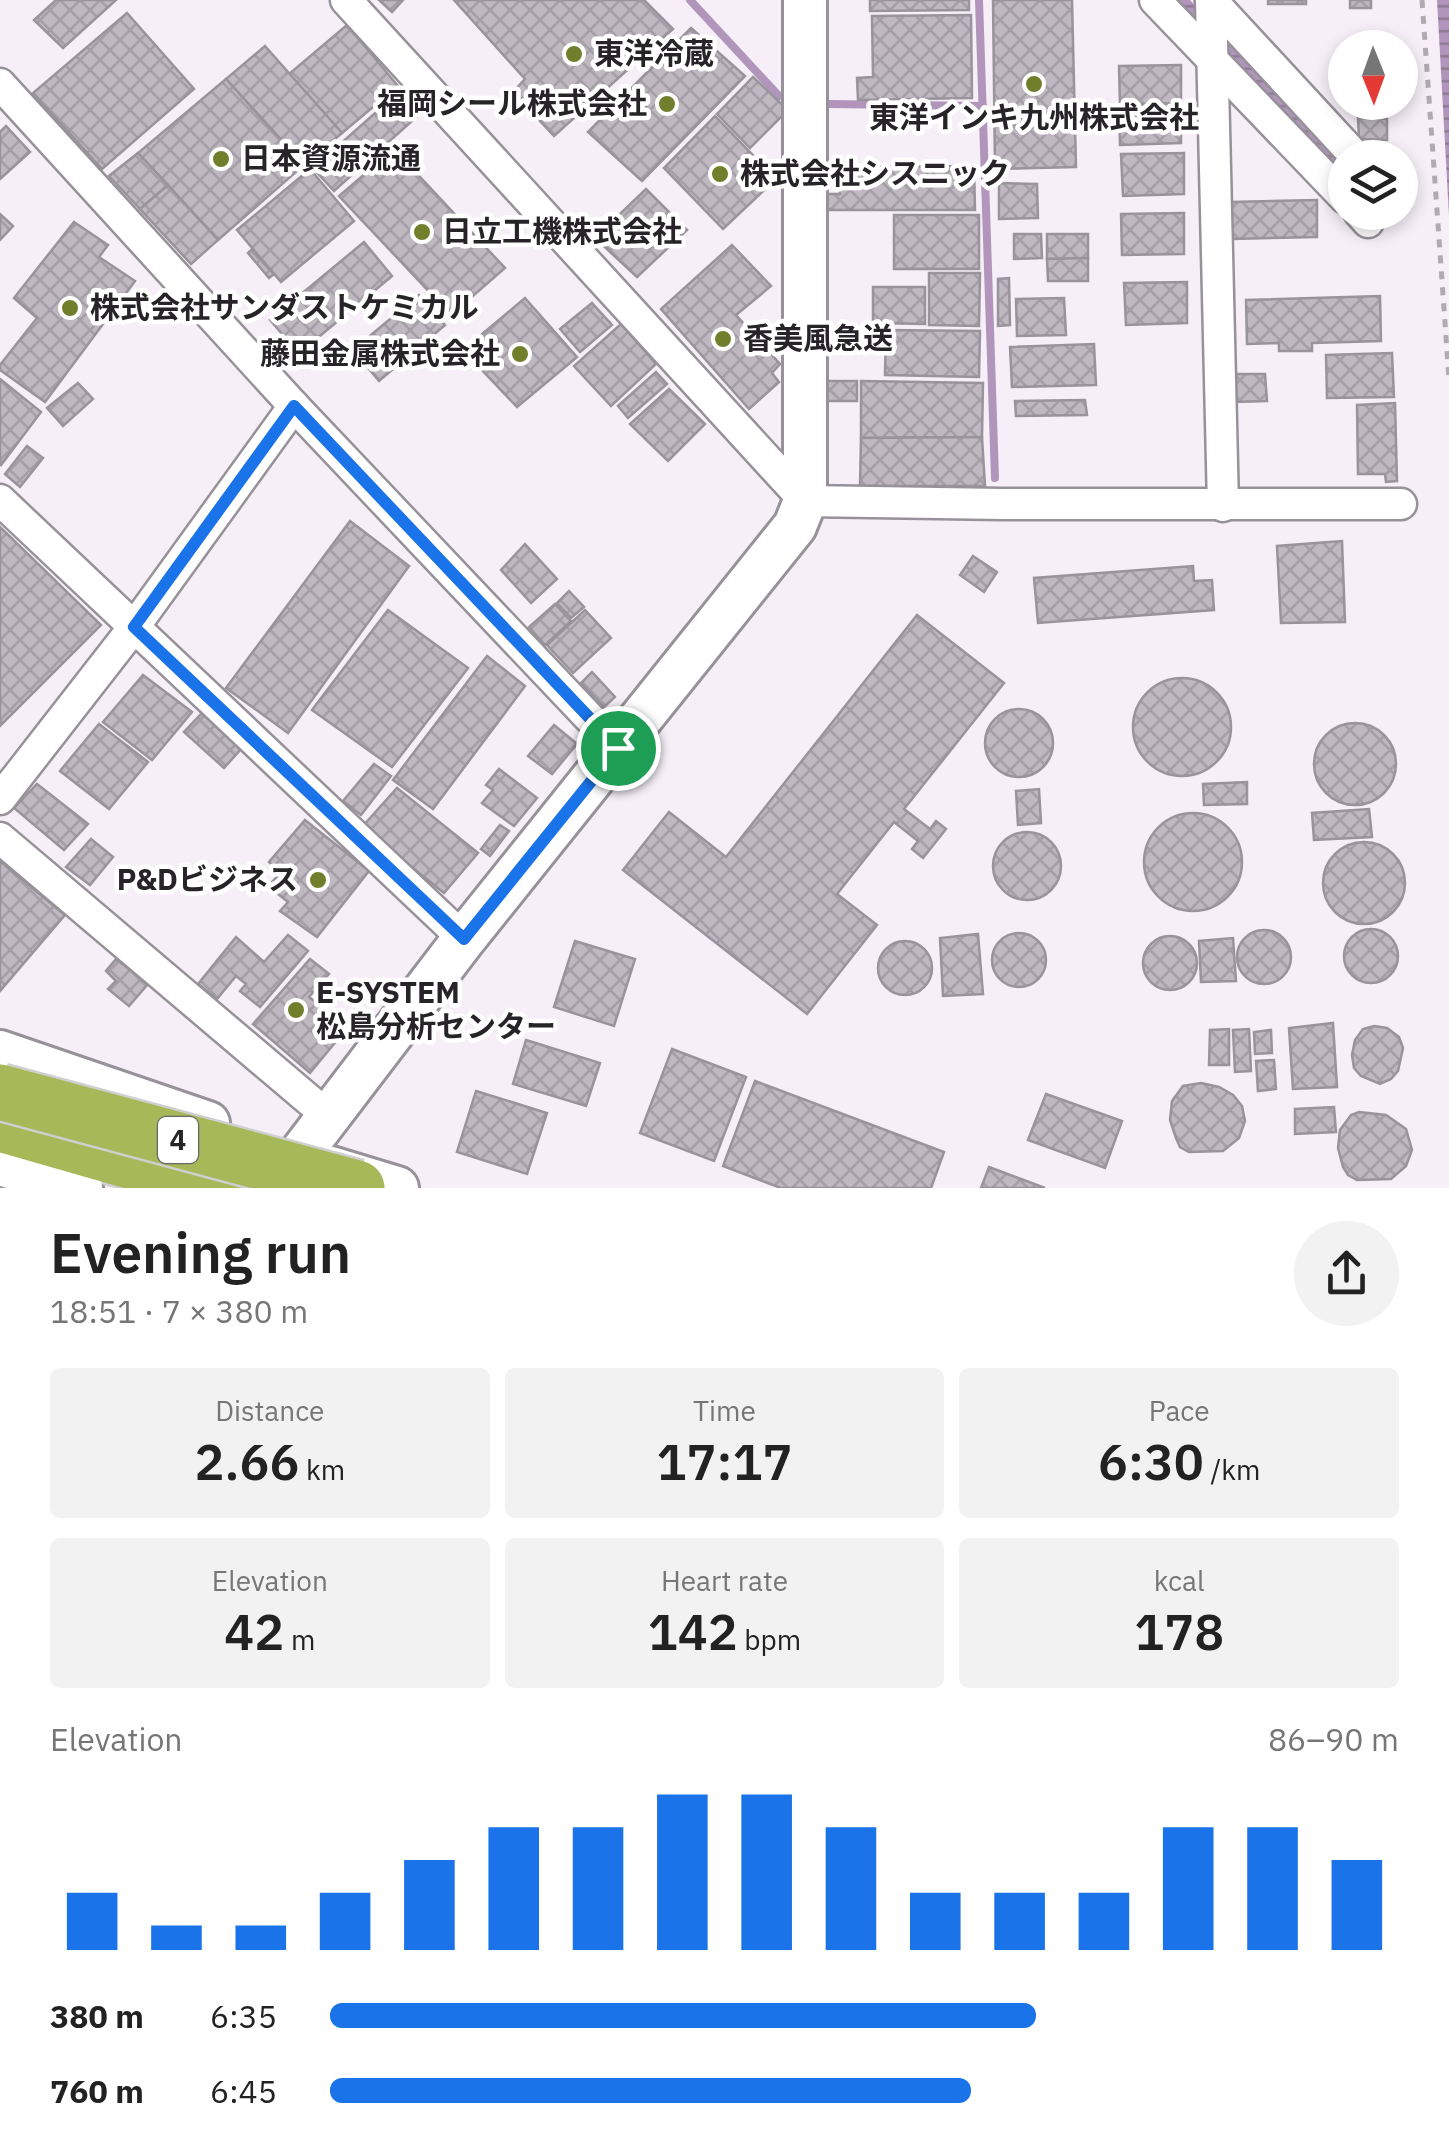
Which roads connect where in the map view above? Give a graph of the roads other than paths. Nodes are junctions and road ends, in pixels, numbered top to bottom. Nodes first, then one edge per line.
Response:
1 (346, 0) edge
2 (805, 0) edge
3 (1155, 0) edge
4 (1211, 0) edge
5 (1214, 61) junction
6 (0, 84) edge
7 (1340, 140) edge
8 (1328, 180) edge
9 (294, 406) junction
10 (0, 500) edge
11 (805, 501) junction
12 (1400, 504) dead end
13 (1223, 506) junction
14 (134, 627) junction
15 (618, 748) junction
16 (0, 800) edge
17 (0, 838) edge
18 (464, 939) junction
19 (0, 1052) edge
20 (0, 1076) edge
21 (0, 1092) edge
22 (328, 1116) junction
23 (0, 1124) edge
24 (0, 1152) edge
25 (0, 1164) edge
26 (286, 1172) edge
27 (81, 1188) edge
28 (130, 1188) edge
29 (224, 1188) edge
30 (357, 1188) edge
31 (397, 1188) edge

1 - 11 street
2 - 11 street
3 - 5 street
4 - 5 street
4 - 7 street
5 - 8 street
5 - 13 street
6 - 9 street
9 - 14 street
9 - 15 street
10 - 14 street
11 - 13 street
11 - 15 street
12 - 13 street
14 - 16 street
14 - 18 street
15 - 18 street
17 - 22 street
18 - 22 street
19 - 26 street
20 - 26 highway, bridge
21 - 26 highway, 4, bridge
22 - 26 street
23 - 29 highway
24 - 28 highway, 4
25 - 27 street
26 - 30 highway, 4, bridge
26 - 31 street

